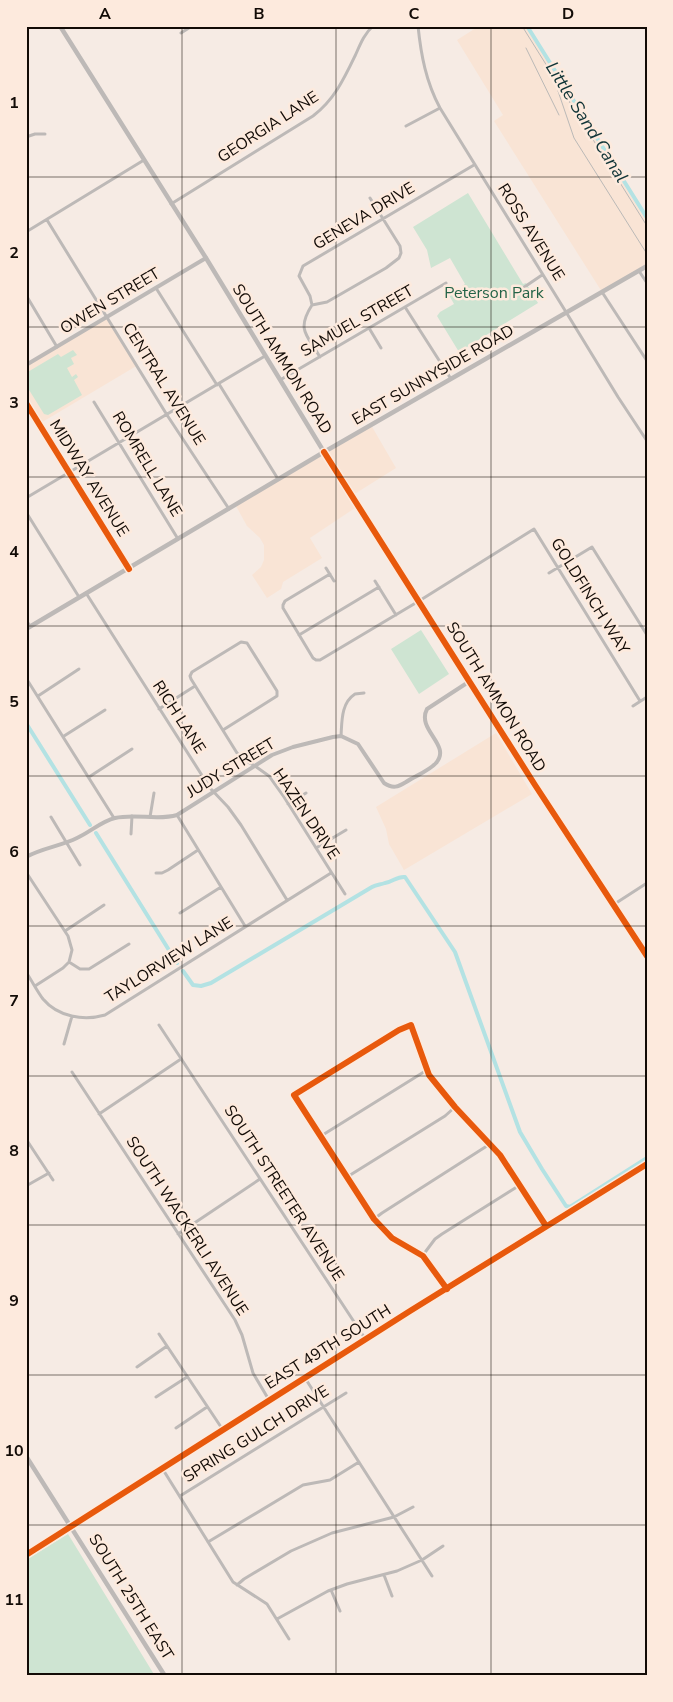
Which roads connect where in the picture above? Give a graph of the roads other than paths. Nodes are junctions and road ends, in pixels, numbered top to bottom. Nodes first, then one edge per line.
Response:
1 (60, 26) edge
2 (192, 26) edge
3 (373, 26) edge
4 (418, 26) edge
5 (181, 33) dead end
6 (440, 108) junction
7 (406, 126) dead end
8 (45, 134) dead end
9 (26, 137) edge
10 (144, 160) junction
11 (474, 164) junction
12 (370, 198) dead end
13 (171, 204) junction
14 (47, 220) junction
15 (383, 220) junction
16 (26, 232) edge
17 (206, 258) junction
18 (647, 266) edge
19 (639, 271) junction
20 (542, 275) junction
21 (446, 283) dead end
22 (647, 283) edge
23 (156, 288) junction
24 (520, 290) dead end
25 (602, 292) junction
26 (26, 296) edge
27 (312, 305) junction
28 (405, 307) junction
29 (566, 312) junction
30 (107, 317) junction
31 (369, 328) junction
32 (58, 347) junction
33 (381, 348) dead end
34 (265, 356) junction
35 (320, 357) junction
36 (647, 361) edge
37 (26, 365) edge
38 (451, 379) junction
39 (280, 380) junction
40 (218, 385) junction
41 (94, 402) dead end
42 (26, 403) edge
43 (167, 415) junction
44 (646, 439) edge
45 (119, 443) junction
46 (324, 452) junction
47 (70, 472) junction
48 (279, 480) junction
49 (26, 498) edge
50 (229, 510) junction
51 (26, 512) edge
52 (178, 540) junction
53 (326, 568) dead end
54 (558, 568) junction
55 (129, 569) junction
56 (549, 573) dead end
57 (330, 574) junction
58 (375, 580) dead end
59 (334, 581) dead end
60 (379, 588) junction
61 (86, 593) junction
62 (79, 598) junction
63 (419, 601) junction
64 (396, 614) junction
65 (26, 620) edge
66 (28, 627) edge
67 (300, 635) junction
68 (647, 635) edge
69 (79, 669) dead end
70 (26, 678) edge
71 (470, 681) junction
72 (195, 686) junction
73 (364, 693) dead end
74 (38, 696) junction
75 (647, 697) edge
76 (640, 701) junction
77 (633, 706) dead end
78 (159, 709) junction
79 (105, 710) dead end
80 (223, 730) junction
81 (64, 736) junction
82 (341, 736) junction
83 (132, 750) dead end
84 (256, 766) junction
85 (89, 776) junction
86 (154, 793) dead end
87 (213, 793) junction
88 (306, 793) dead end
89 (288, 804) junction
90 (178, 815) junction
91 (132, 816) junction
92 (51, 817) dead end
93 (150, 817) junction
94 (114, 818) junction
95 (346, 830) dead end
96 (131, 834) dead end
97 (66, 842) junction
98 (316, 848) junction
99 (198, 850) junction
100 (26, 857) edge
101 (80, 865) dead end
102 (26, 872) edge
103 (156, 873) dead end
104 (331, 873) junction
105 (647, 883) edge
106 (221, 887) junction
107 (344, 894) dead end
108 (287, 900) junction
109 (104, 905) dead end
110 (612, 905) junction
111 (180, 913) dead end
112 (245, 926) junction
113 (65, 931) junction
114 (129, 944) dead end
115 (647, 956) edge
116 (68, 962) junction
117 (26, 972) edge
118 (35, 986) junction
119 (72, 1016) junction
120 (159, 1025) dead end
121 (64, 1044) dead end
122 (181, 1059) junction
123 (427, 1070) junction
124 (72, 1072) dead end
125 (455, 1107) junction
126 (99, 1114) junction
127 (320, 1136) junction
128 (26, 1139) edge
129 (490, 1144) junction
130 (28, 1146) edge
131 (647, 1164) edge
132 (48, 1173) junction
133 (347, 1177) junction
134 (260, 1179) junction
135 (53, 1180) dead end
136 (520, 1185) junction
137 (26, 1186) edge
138 (374, 1219) junction
139 (546, 1226) junction
140 (178, 1234) junction
141 (423, 1255) junction
142 (446, 1289) junction
143 (159, 1334) dead end
144 (366, 1340) junction
145 (167, 1346) junction
146 (137, 1367) dead end
147 (187, 1377) junction
148 (305, 1378) junction
149 (346, 1393) dead end
150 (156, 1397) dead end
151 (269, 1400) junction
152 (207, 1407) junction
153 (324, 1407) junction
154 (176, 1428) dead end
155 (223, 1430) junction
156 (26, 1456) edge
157 (359, 1462) junction
158 (162, 1468) junction
159 (180, 1496) junction
160 (413, 1507) dead end
161 (394, 1517) junction
162 (72, 1526) junction
163 (208, 1542) junction
164 (443, 1546) dead end
165 (26, 1555) edge
166 (422, 1560) junction
167 (384, 1574) junction
168 (432, 1576) dead end
169 (237, 1585) junction
170 (331, 1590) junction
171 (392, 1596) dead end
172 (340, 1611) dead end
173 (277, 1619) junction
174 (289, 1639) dead end
175 (165, 1676) edge

1 - 10 main road, SOUTH AMMON ROAD
2 - 5 street
3 - 13 street, GEORGIA LANE
4 - 6 street, ROSS AVENUE
6 - 7 street
6 - 11 street, ROSS AVENUE
8 - 9 street
10 - 13 main road, SOUTH AMMON ROAD
10 - 14 street
11 - 15 street, GENEVA DRIVE
11 - 20 street, ROSS AVENUE
12 - 15 street
13 - 17 main road, SOUTH AMMON ROAD
14 - 16 street
14 - 30 street, CENTRAL AVENUE
15 - 27 street, GENEVA DRIVE
15 - 27 street
17 - 23 street, OWEN STREET
17 - 34 main road, SOUTH AMMON ROAD
18 - 19 main road, EAST SUNNYSIDE ROAD
19 - 22 street
19 - 25 main road, EAST SUNNYSIDE ROAD
20 - 24 street
20 - 29 street, ROSS AVENUE
21 - 28 street, SAMUEL STREET
23 - 30 street, OWEN STREET
23 - 40 street
25 - 29 main road, EAST SUNNYSIDE ROAD
25 - 36 street
26 - 32 street
27 - 35 street
28 - 31 street, SAMUEL STREET
28 - 38 street
29 - 38 main road, EAST SUNNYSIDE ROAD
29 - 44 street, ROSS AVENUE
30 - 32 street, OWEN STREET
30 - 43 street, CENTRAL AVENUE
31 - 33 street
31 - 35 street, SAMUEL STREET
32 - 37 street, OWEN STREET
34 - 39 main road, SOUTH AMMON ROAD
34 - 40 street
35 - 39 street, SAMUEL STREET
38 - 46 main road, EAST SUNNYSIDE ROAD
39 - 46 main road, SOUTH AMMON ROAD
40 - 43 street
40 - 48 street
41 - 45 street, ROMRELL LANE
42 - 47 street, MIDWAY AVENUE
43 - 45 street
43 - 50 street, CENTRAL AVENUE
45 - 47 street
45 - 52 street, ROMRELL LANE
46 - 48 main road, EAST SUNNYSIDE ROAD
46 - 63 street, SOUTH AMMON ROAD
47 - 49 street
47 - 55 street, MIDWAY AVENUE
48 - 50 main road, EAST SUNNYSIDE ROAD
50 - 52 main road, EAST SUNNYSIDE ROAD
51 - 62 street
52 - 55 main road, EAST SUNNYSIDE ROAD
53 - 57 street
54 - 56 street
54 - 63 street, GOLDFINCH WAY
54 - 68 street
54 - 76 street, GOLDFINCH WAY
55 - 61 main road, EAST SUNNYSIDE ROAD
57 - 59 street
57 - 67 street
58 - 60 street
60 - 64 street
60 - 67 street
61 - 62 main road, EAST SUNNYSIDE ROAD
61 - 78 street, RICH LANE
62 - 66 main road, EAST SUNNYSIDE ROAD
63 - 64 street
63 - 71 street, SOUTH AMMON ROAD
64 - 67 street
65 - 66 street
69 - 74 street
70 - 74 street
71 - 82 street
71 - 110 street, SOUTH AMMON ROAD
72 - 78 street
72 - 80 street, HAZEN DRIVE
72 - 80 street
73 - 82 street
74 - 81 street
75 - 76 street
76 - 77 street
78 - 87 street, RICH LANE
79 - 81 street
80 - 84 street, HAZEN DRIVE
81 - 85 street
82 - 84 street, JUDY STREET
83 - 85 street
84 - 87 street, JUDY STREET
84 - 89 street, HAZEN DRIVE
85 - 94 street
86 - 93 street
87 - 90 street, JUDY STREET
87 - 108 street, RICH LANE
88 - 89 street
89 - 98 street, HAZEN DRIVE
90 - 93 street, JUDY STREET
90 - 99 street
91 - 93 street, JUDY STREET
91 - 94 street, JUDY STREET
91 - 96 street
92 - 97 street
94 - 97 street, JUDY STREET
95 - 98 street
97 - 100 street, JUDY STREET
97 - 101 street
98 - 104 street, HAZEN DRIVE
99 - 103 street
99 - 106 street
102 - 113 street
104 - 107 street, HAZEN DRIVE
104 - 108 street, TAYLORVIEW LANE
105 - 110 street
106 - 111 street
106 - 112 street
108 - 112 street, TAYLORVIEW LANE
109 - 113 street
110 - 115 street, SOUTH AMMON ROAD
112 - 119 street, TAYLORVIEW LANE
113 - 116 street
114 - 116 street
116 - 118 street
117 - 118 street, TAYLORVIEW LANE
118 - 119 street, TAYLORVIEW LANE
119 - 121 street
120 - 122 street, SOUTH STREETER AVENUE
122 - 126 street
122 - 134 street, SOUTH STREETER AVENUE
123 - 125 street
123 - 127 street
123 - 127 street
124 - 126 street, SOUTH WACKERLI AVENUE
125 - 129 street
125 - 133 street
126 - 140 street, SOUTH WACKERLI AVENUE
127 - 133 street
128 - 130 street
129 - 136 street
129 - 138 street
130 - 132 street
131 - 139 street, EAST 49TH SOUTH
132 - 135 street
132 - 137 street
133 - 138 street
134 - 140 street
134 - 144 street, SOUTH STREETER AVENUE
136 - 139 street
136 - 141 street
138 - 141 street
139 - 142 street, EAST 49TH SOUTH
140 - 151 street, SOUTH WACKERLI AVENUE
141 - 142 street
142 - 144 street, EAST 49TH SOUTH
143 - 145 street
144 - 148 street, EAST 49TH SOUTH
145 - 146 street
145 - 147 street
147 - 150 street
147 - 152 street
148 - 151 street, EAST 49TH SOUTH
148 - 153 street
149 - 153 street, SPRING GULCH DRIVE
151 - 155 street, EAST 49TH SOUTH
152 - 154 street
152 - 155 street
153 - 157 street
153 - 159 street, SPRING GULCH DRIVE
155 - 158 street, EAST 49TH SOUTH
156 - 162 main road, SOUTH 25TH EAST
157 - 161 street
157 - 163 street
158 - 159 street
158 - 162 street, EAST 49TH SOUTH
159 - 163 street
160 - 161 street
161 - 166 street
161 - 169 street
162 - 165 street, EAST 49TH SOUTH
162 - 175 main road, SOUTH 25TH EAST
163 - 169 street
164 - 166 street
166 - 167 street
166 - 168 street
167 - 170 street
167 - 171 street
169 - 173 street
170 - 172 street
170 - 173 street
173 - 174 street

